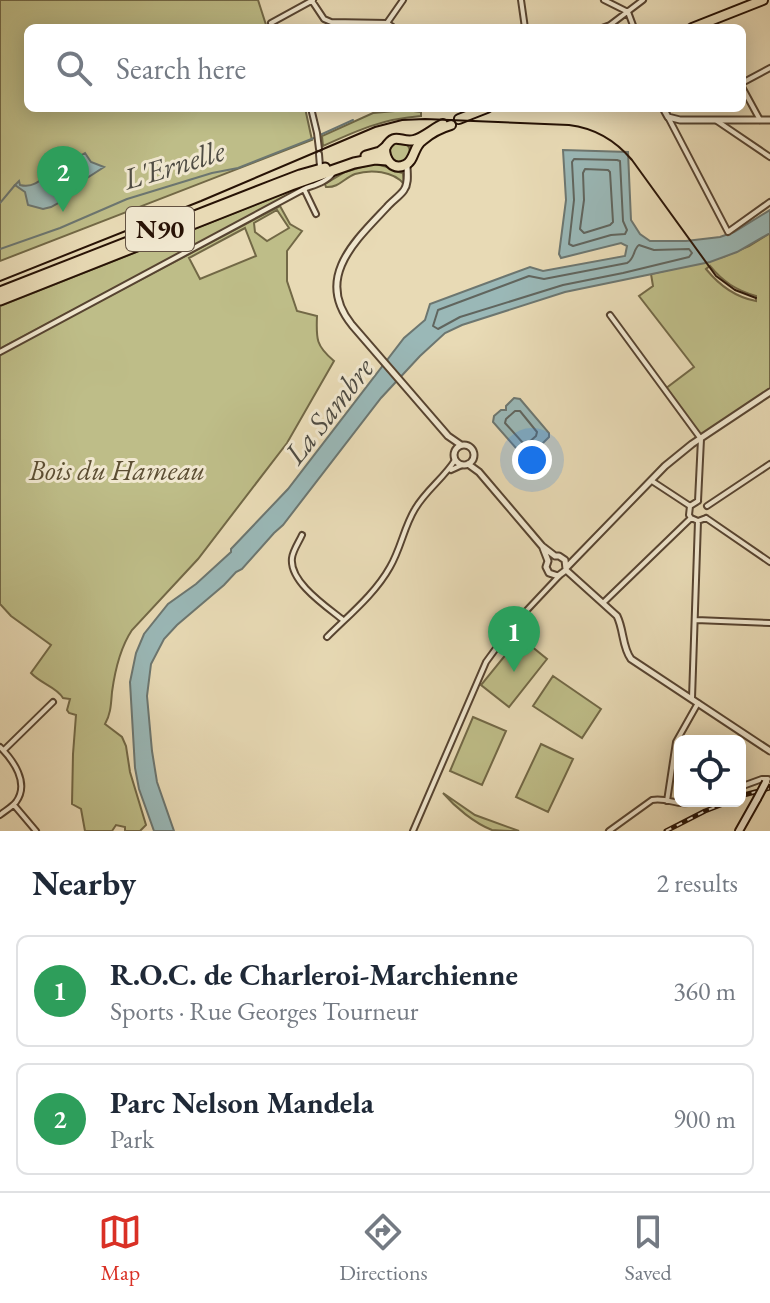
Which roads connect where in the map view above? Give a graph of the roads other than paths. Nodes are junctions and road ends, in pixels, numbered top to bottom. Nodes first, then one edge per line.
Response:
1 (294, 0) edge
2 (312, 0) edge
3 (403, 0) edge
4 (521, 0) edge
5 (604, 0) edge
6 (643, 0) edge
7 (763, 0) edge
8 (299, 8) junction
9 (628, 12) junction
10 (387, 23) joint
11 (274, 24) edge
12 (524, 24) edge
13 (611, 24) edge
14 (632, 24) edge
15 (710, 24) edge
16 (770, 68) edge
17 (746, 83) edge
18 (746, 93) edge
19 (312, 112) edge
20 (481, 112) edge
21 (665, 112) edge
22 (668, 117) junction
23 (760, 120) junction
24 (770, 120) edge
25 (717, 121) junction
26 (456, 122) junction
27 (405, 139) junction
28 (385, 148) junction
29 (413, 153) junction
30 (770, 157) edge
31 (387, 160) junction
32 (405, 168) junction
33 (312, 181) junction
34 (770, 202) edge
35 (316, 214) dead end
36 (0, 292) edge
37 (0, 300) edge
38 (610, 315) dead end
39 (0, 352) edge
40 (770, 392) edge
41 (448, 436) junction
42 (701, 439) junction
43 (461, 445) junction
44 (455, 450) junction
45 (455, 460) junction
46 (468, 463) junction
47 (770, 464) edge
48 (448, 471) junction
49 (651, 480) junction
50 (698, 501) junction
51 (690, 506) junction
52 (707, 506) junction
53 (691, 518) junction
54 (706, 518) junction
55 (698, 521) junction
56 (302, 535) dead end
57 (542, 546) junction
58 (579, 555) junction
59 (555, 556) junction
60 (564, 560) junction
61 (548, 561) junction
62 (770, 562) edge
63 (566, 569) junction
64 (550, 574) junction
65 (559, 576) junction
66 (548, 587) junction
67 (603, 603) junction
68 (343, 620) junction
69 (695, 620) junction
70 (770, 623) edge
71 (327, 637) dead end
72 (53, 702) dead end
73 (695, 702) junction
74 (2, 749) edge
75 (770, 751) edge
76 (768, 779) edge
77 (746, 785) edge
78 (667, 801) junction
79 (674, 802) edge
80 (14, 805) junction
81 (0, 815) edge
82 (36, 831) edge
83 (413, 831) edge
84 (609, 831) edge
85 (739, 831) edge

1 - 8 street
2 - 8 street
2 - 10 street
3 - 10 street
4 - 12 street
5 - 9 street
6 - 9 street
7 - 15 main road
8 - 11 street
9 - 13 street
9 - 14 street
16 - 17 street
18 - 23 street
19 - 33 street
20 - 26 main road, N90
21 - 22 street
22 - 25 street
22 - 34 street
23 - 24 street
23 - 25 street
25 - 30 street
26 - 27 main road, N90
26 - 29 main road, N90
27 - 28 main road, N90
27 - 29 main road
28 - 31 main road
28 - 33 highway, N90
29 - 32 main road, N90
31 - 32 main road
31 - 33 highway, N90
32 - 41 street
33 - 35 street
33 - 36 highway, N90
33 - 37 highway, N90
33 - 39 street
38 - 42 street
40 - 42 street
41 - 43 street
41 - 44 street
42 - 49 street
42 - 50 street
43 - 44 street
43 - 46 street
44 - 45 street
45 - 46 street
45 - 48 street
46 - 48 street
46 - 57 street
47 - 52 street
48 - 68 street
49 - 51 street
49 - 58 street
50 - 51 street
50 - 52 street
51 - 53 street
52 - 54 street
53 - 55 street
53 - 67 street
54 - 55 street
54 - 62 street
55 - 69 street
56 - 68 street
57 - 59 street
57 - 61 street
58 - 60 street
58 - 63 street
59 - 60 street
59 - 61 street
60 - 63 street
61 - 64 street
63 - 65 street
63 - 67 street
64 - 65 street
64 - 66 street
65 - 66 street
66 - 83 street
67 - 73 street
68 - 71 street
69 - 70 street
69 - 73 street
72 - 74 street
73 - 75 street
73 - 78 street
74 - 80 street
76 - 77 street
76 - 85 main road, bridge
78 - 79 street
78 - 84 street
80 - 81 street
80 - 82 street

